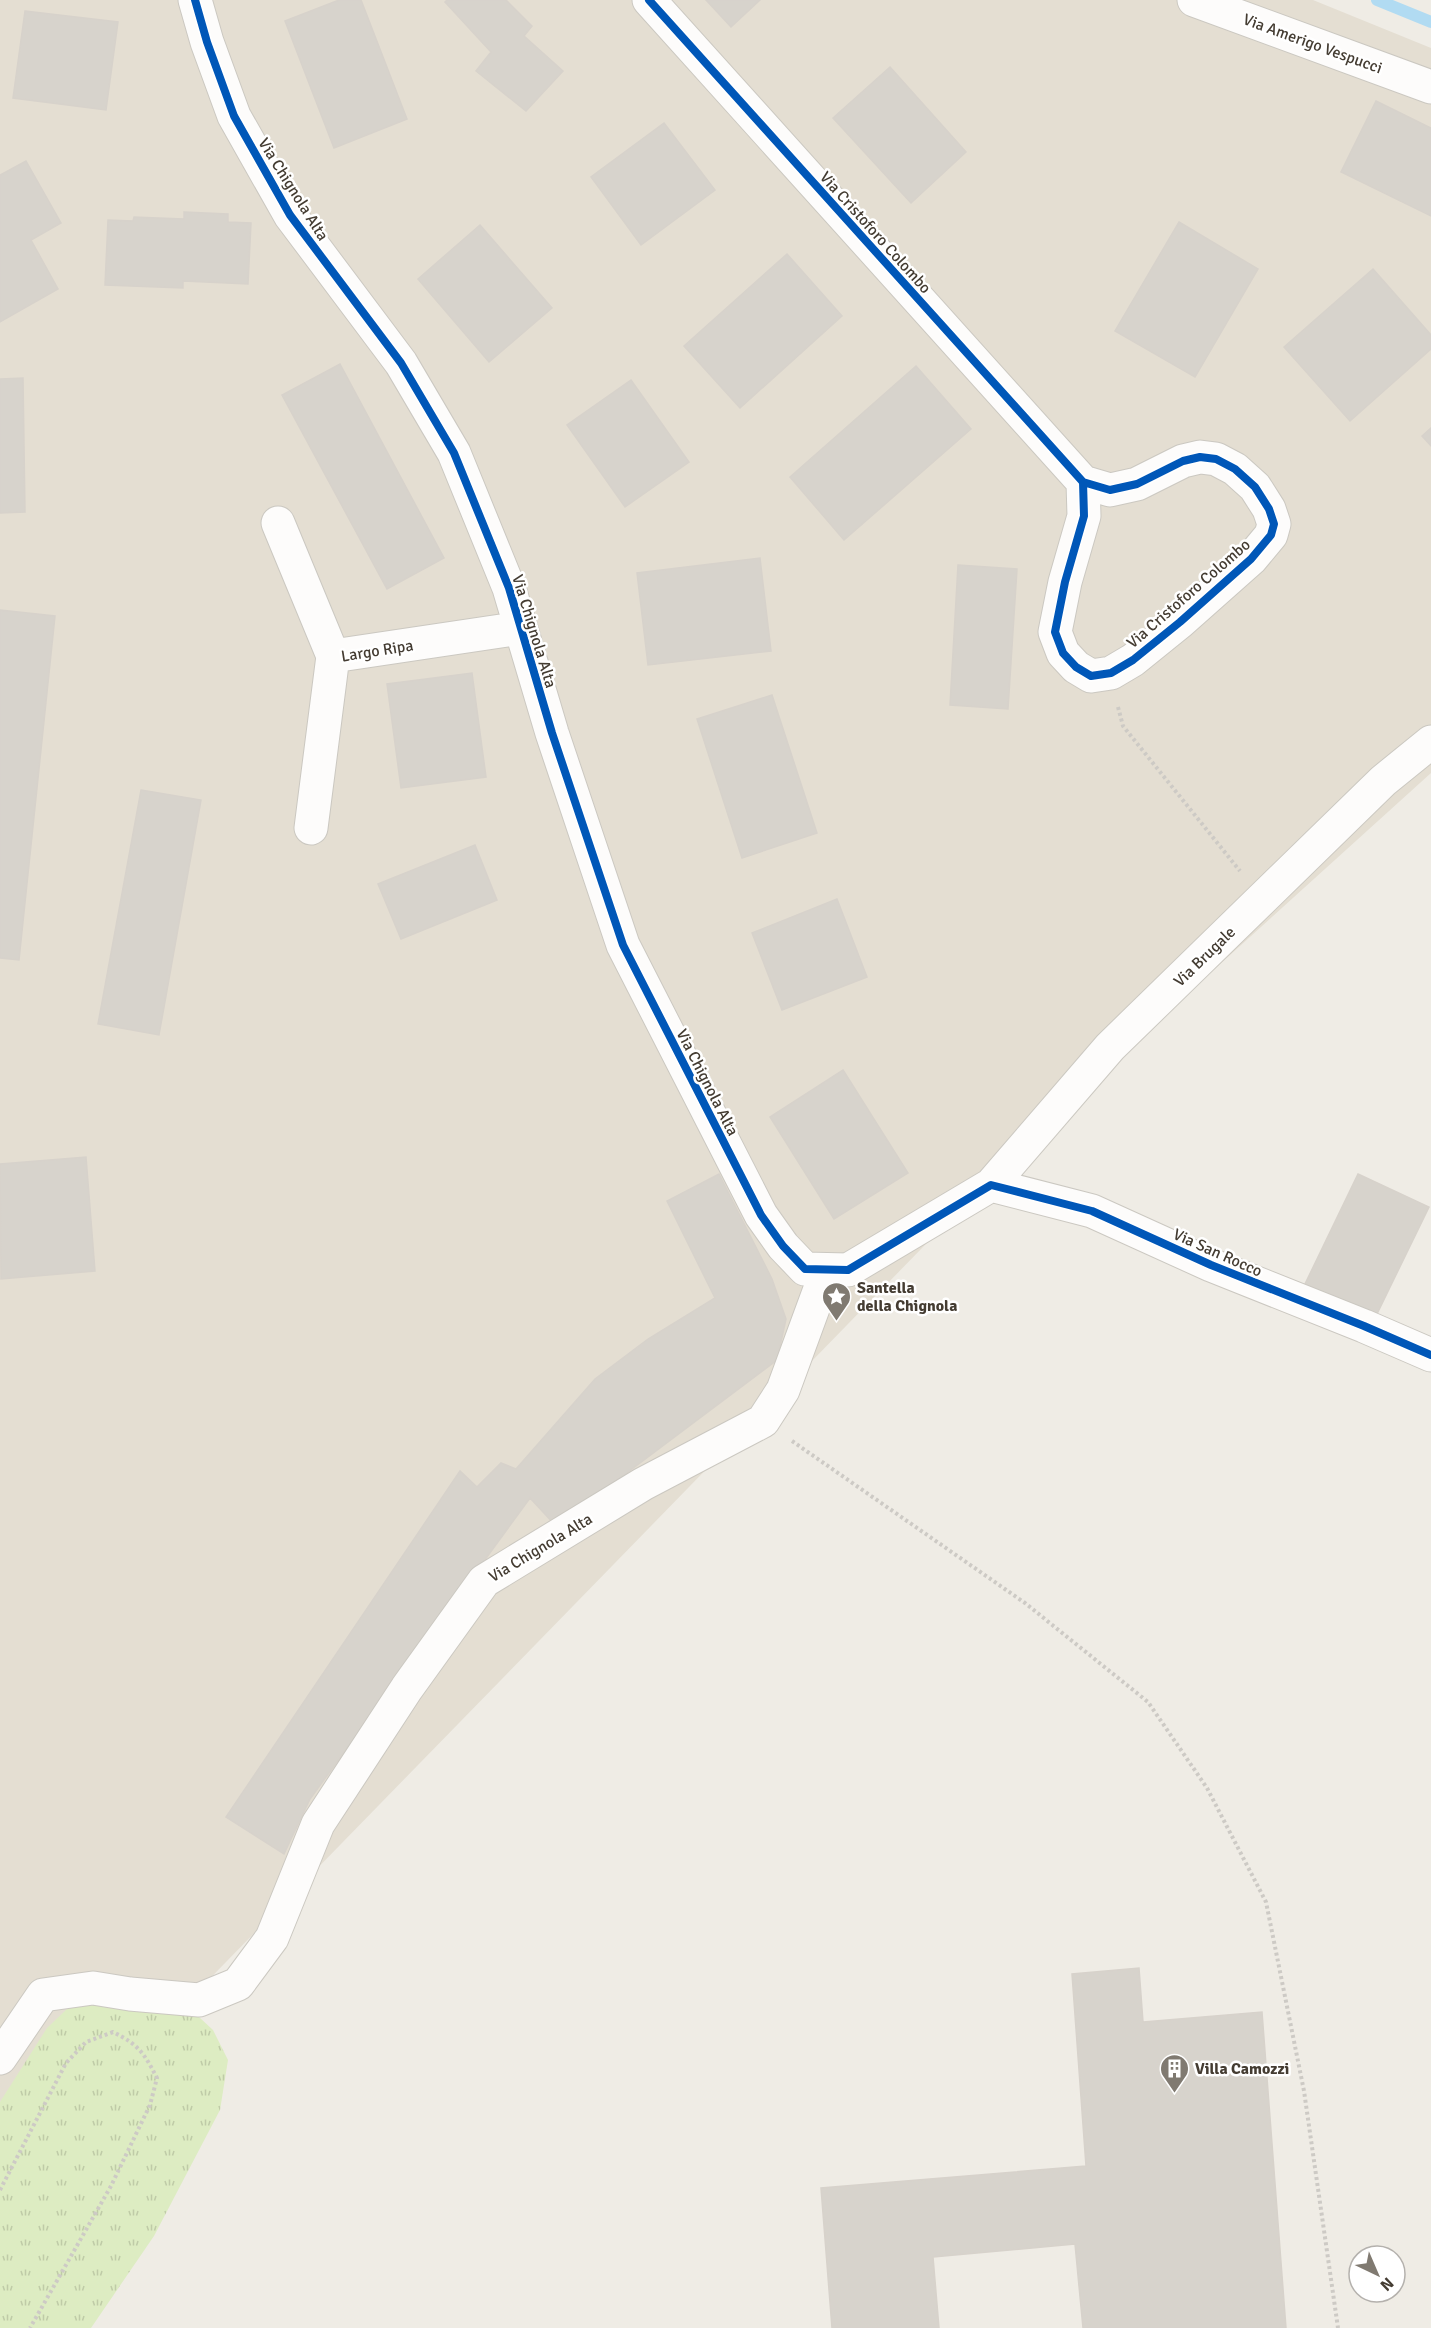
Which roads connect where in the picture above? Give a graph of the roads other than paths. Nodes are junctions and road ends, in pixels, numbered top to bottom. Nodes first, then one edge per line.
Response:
1 (195, 0) edge
2 (649, 0) edge
3 (1194, 0) edge
4 (1431, 87) edge
5 (1083, 482) junction
6 (278, 523) dead end
7 (521, 628) junction
8 (333, 656) junction
9 (1431, 742) edge
10 (311, 828) dead end
11 (991, 1185) junction
12 (826, 1270) junction
13 (1431, 1355) edge
14 (0, 2058) edge

1 - 7 street, Via Chignola Alta
2 - 5 street, Via Cristoforo Colombo
3 - 4 street, Via Amerigo Vespucci
5 - 5 street, Via Cristoforo Colombo
6 - 8 street
7 - 8 street, Largo Ripa
7 - 12 street, Via Chignola Alta
8 - 10 street, Largo Ripa
9 - 11 street, Via Brugale
11 - 12 street, Via Brugale
11 - 13 street, Via San Rocco
12 - 14 street, Via Chignola Alta

